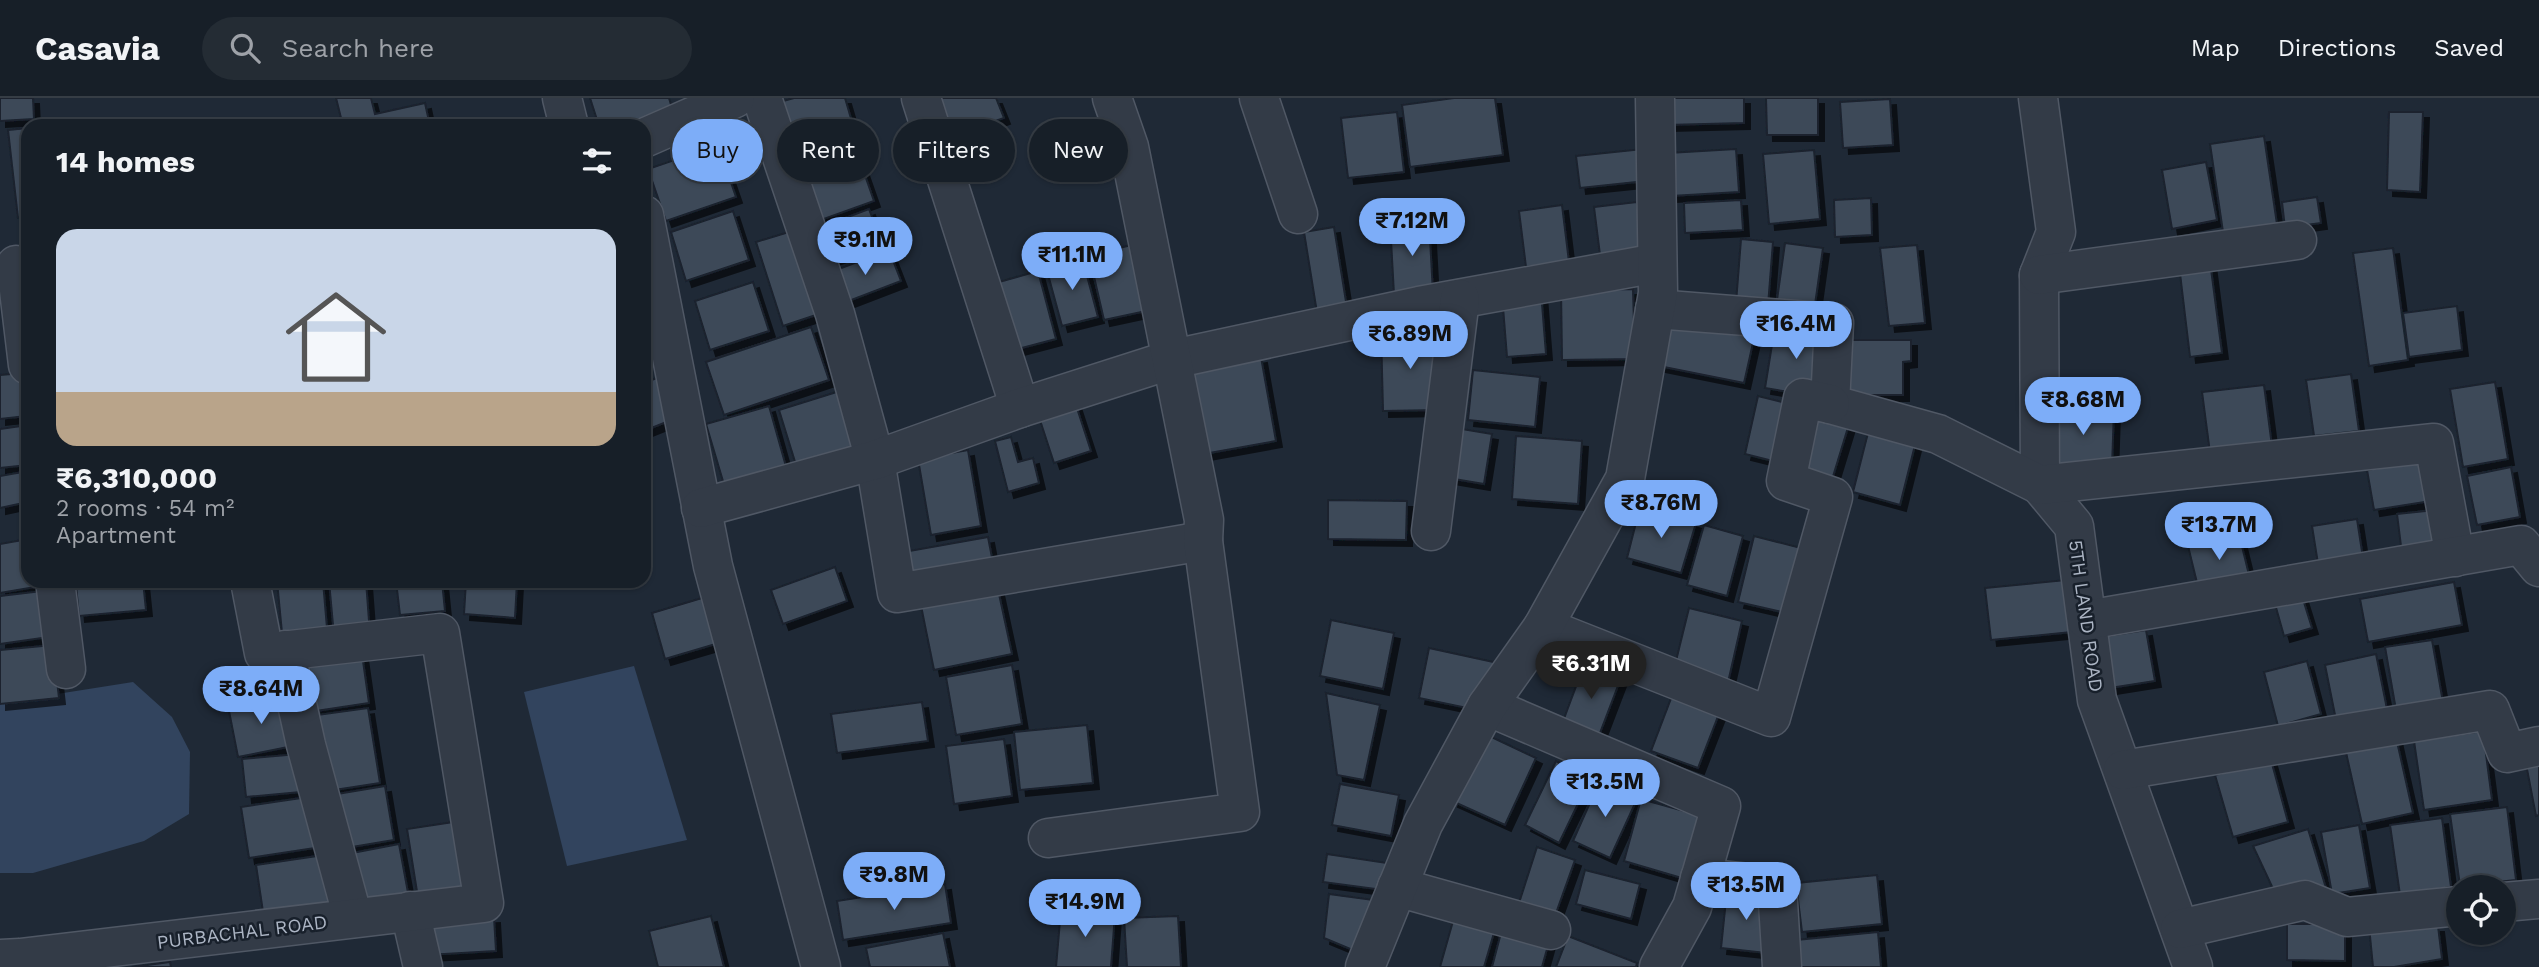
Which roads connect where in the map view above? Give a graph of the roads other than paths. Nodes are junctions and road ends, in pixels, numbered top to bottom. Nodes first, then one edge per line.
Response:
1 (562, 98) edge
2 (735, 98) edge
3 (762, 98) edge
4 (921, 98) edge
5 (1112, 98) edge
6 (1259, 98) edge
7 (1654, 98) edge
8 (2038, 98) edge
9 (567, 119) edge
10 (651, 135) edge
11 (1298, 214) dead end
12 (2297, 240) dead end
13 (651, 251) edge
14 (1657, 263) junction
15 (15, 265) edge
16 (2039, 275) junction
17 (1460, 299) junction
18 (1655, 309) junction
19 (21, 311) edge
20 (1173, 359) junction
21 (1830, 404) junction
22 (1020, 408) junction
23 (875, 460) junction
24 (2040, 485) junction
25 (701, 508) junction
26 (1432, 531) dead end
27 (1203, 541) junction
28 (2455, 557) junction
29 (2539, 567) edge
30 (56, 588) edge
31 (251, 588) edge
32 (2087, 621) junction
33 (1543, 626) junction
34 (285, 650) junction
35 (66, 669) dead end
36 (1487, 706) junction
37 (2539, 746) edge
38 (2123, 771) junction
39 (1048, 838) dead end
40 (1700, 878) junction
41 (1397, 887) junction
42 (2539, 899) edge
43 (2516, 901) edge
44 (2446, 907) edge
45 (410, 911) junction
46 (353, 918) junction
47 (2180, 929) junction
48 (1551, 930) dead end
49 (183, 953) edge
50 (8, 961) edge
51 (423, 967) edge
52 (821, 967) edge
53 (1365, 967) edge
54 (1659, 967) edge
55 (1782, 967) edge
56 (2193, 967) edge

1 - 9 street
2 - 10 street
3 - 23 street
4 - 22 street
5 - 20 street
6 - 11 street
7 - 14 street
8 - 16 street
12 - 16 street
13 - 25 street
14 - 17 street
14 - 18 street
15 - 19 street
16 - 24 street
17 - 20 street
17 - 26 street
18 - 21 street
18 - 33 street
20 - 22 street
20 - 27 street
21 - 24 street
21 - 33 street
22 - 23 street
23 - 25 street
23 - 27 street
24 - 28 street
24 - 32 street, 5TH LAND ROAD
25 - 52 street
27 - 39 street
28 - 29 street
28 - 32 street
30 - 35 street
31 - 34 street
32 - 38 street, 5TH LAND ROAD
33 - 36 street
34 - 45 street, PURBACHAL ROAD
34 - 46 street
36 - 40 street
36 - 41 street
37 - 38 street
38 - 47 street, 5TH LAND ROAD
40 - 54 street
40 - 55 street
41 - 48 street
41 - 53 street
42 - 43 street
44 - 47 street
45 - 46 street, PURBACHAL ROAD
45 - 51 street
46 - 49 street, PURBACHAL ROAD
47 - 56 street, 5TH LAND ROAD
49 - 50 street, PURBACHAL ROAD

